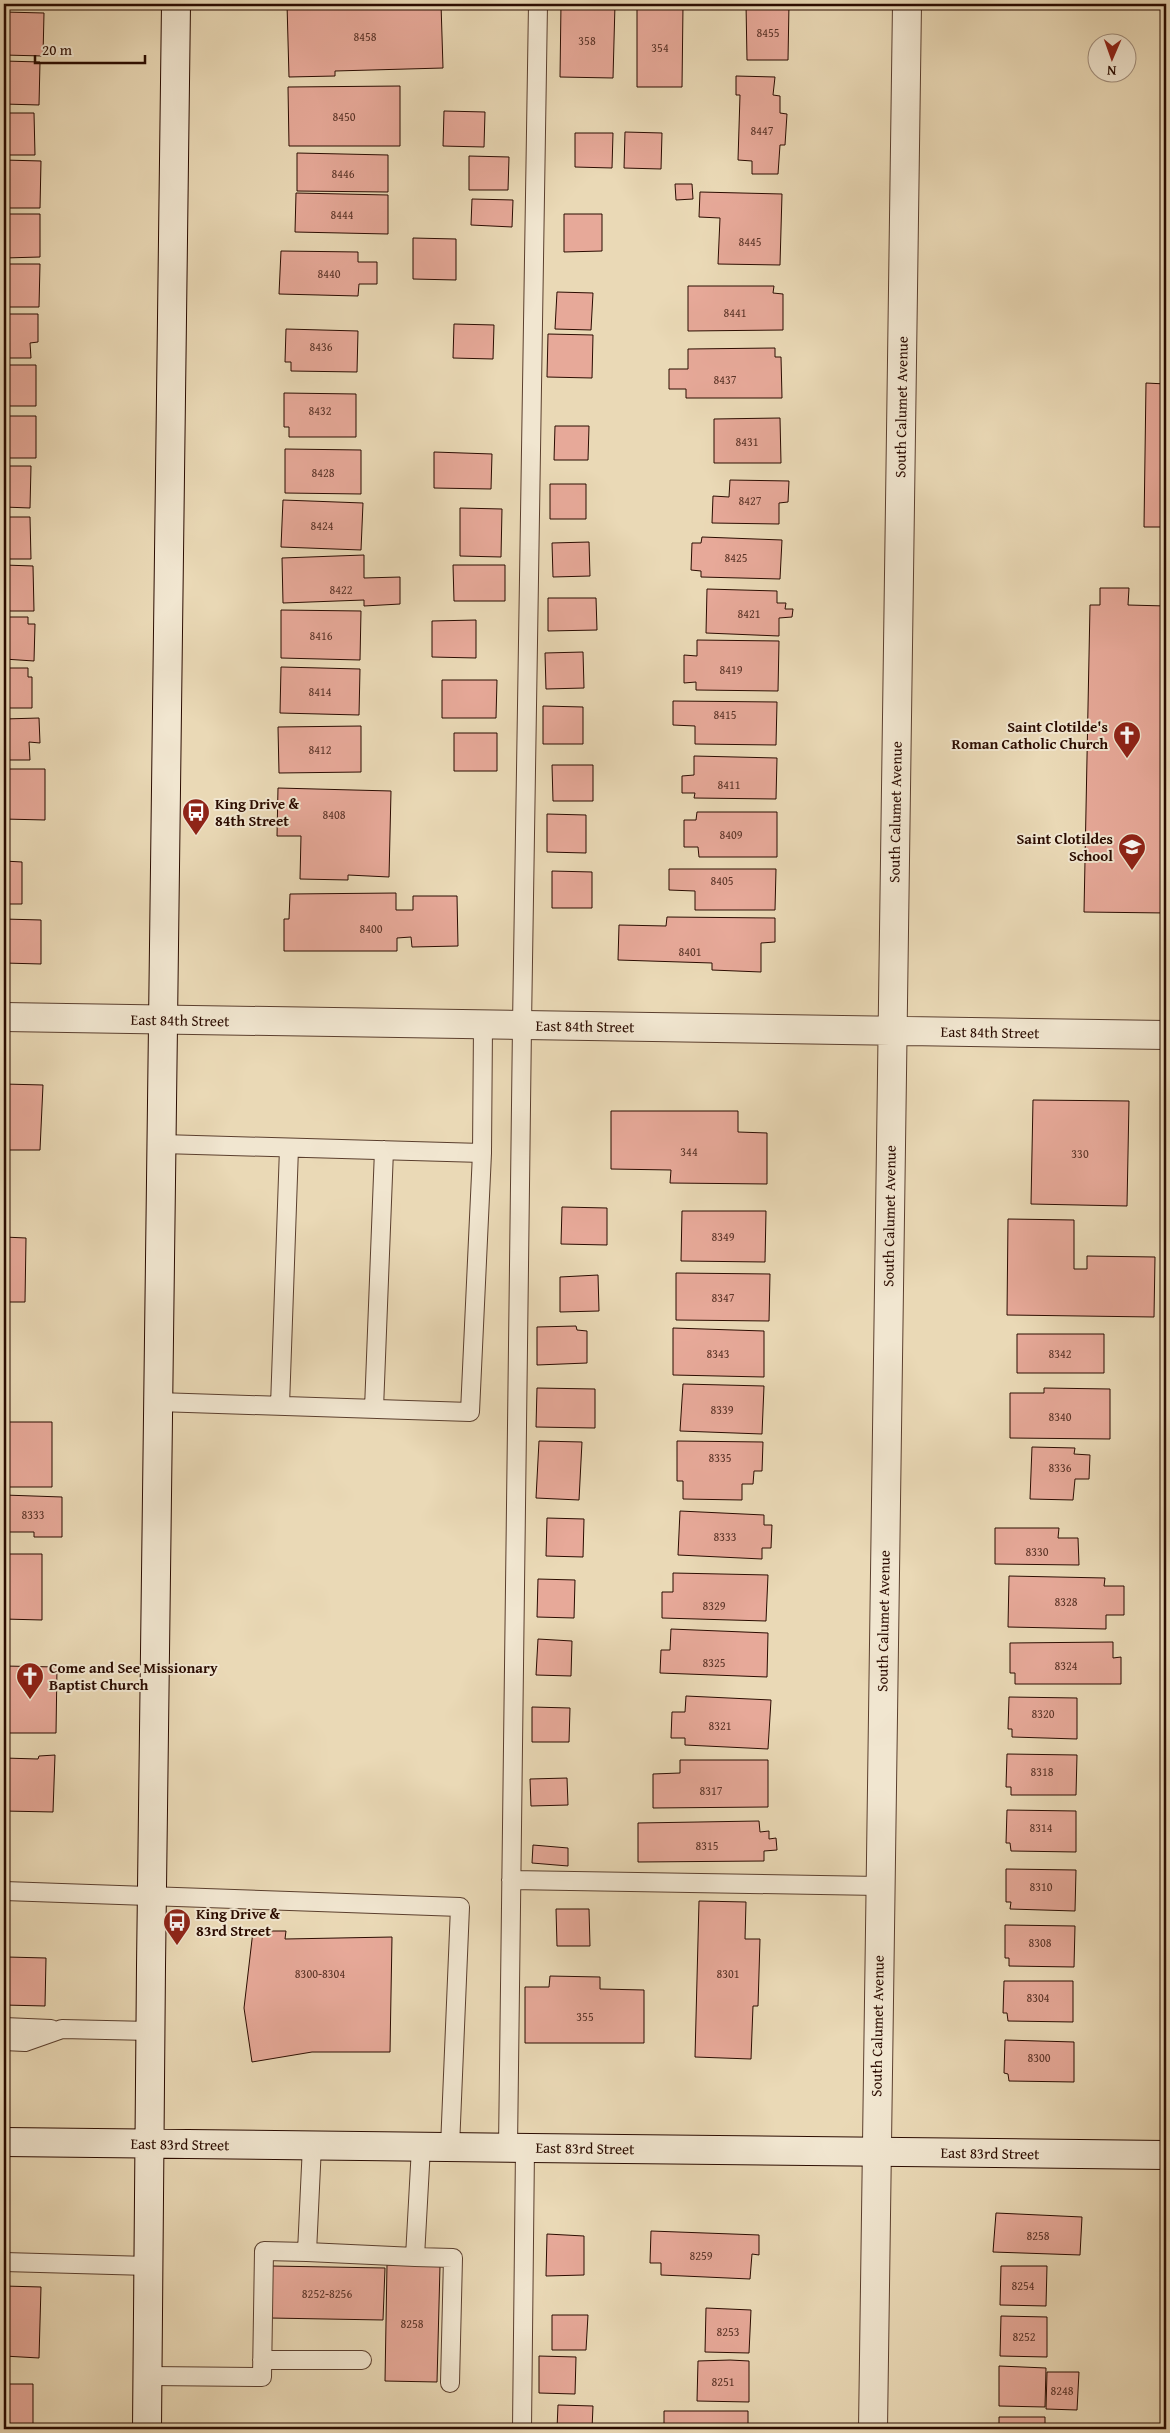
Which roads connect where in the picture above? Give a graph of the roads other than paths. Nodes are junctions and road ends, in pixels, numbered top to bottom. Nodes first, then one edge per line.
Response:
1 (176, 4) edge
2 (538, 4) edge
3 (907, 4) edge
4 (4, 1017) edge
5 (163, 1020) junction
6 (483, 1025) junction
7 (522, 1025) junction
8 (892, 1031) junction
9 (1166, 1035) edge
10 (162, 1144) junction
11 (289, 1148) junction
12 (384, 1150) junction
13 (482, 1153) junction
14 (158, 1402) junction
15 (280, 1406) junction
16 (374, 1409) junction
17 (511, 1880) junction
18 (879, 1886) junction
19 (4, 1891) edge
20 (152, 1895) junction
21 (4, 2027) edge
22 (62, 2030) junction
23 (150, 2031) junction
24 (4, 2041) edge
25 (4, 2142) edge
26 (149, 2143) junction
27 (312, 2145) junction
28 (421, 2147) junction
29 (450, 2147) junction
30 (517, 2148) junction
31 (875, 2152) junction
32 (1166, 2155) edge
33 (307, 2252) junction
34 (415, 2257) junction
35 (4, 2262) edge
36 (148, 2266) junction
37 (262, 2360) junction
38 (362, 2360) dead end
39 (148, 2376) junction
40 (450, 2383) dead end
41 (148, 2429) edge
42 (522, 2429) edge
43 (873, 2429) edge

1 - 5 street
2 - 7 lane
3 - 8 street, South Calumet Avenue
4 - 5 street, East 84th Street
5 - 6 street, East 84th Street
5 - 10 street
6 - 7 street, East 84th Street
6 - 13 lane
7 - 8 street, East 84th Street
7 - 17 lane
8 - 9 street, East 84th Street
8 - 18 street, South Calumet Avenue
10 - 11 lane
10 - 14 street
11 - 12 lane
11 - 15 lane
12 - 13 lane
12 - 16 lane
13 - 16 lane
14 - 15 lane
14 - 20 street
15 - 16 lane
17 - 18 lane
17 - 30 lane
18 - 31 street, South Calumet Avenue
19 - 20 lane
20 - 23 street
20 - 29 lane
21 - 22 lane
22 - 23 lane
22 - 24 lane
23 - 26 street
25 - 26 street, East 83rd Street
26 - 27 street, East 83rd Street
26 - 36 street
27 - 28 street, East 83rd Street
27 - 33 lane
28 - 29 street, East 83rd Street
28 - 34 lane
29 - 30 street, East 83rd Street
30 - 31 street, East 83rd Street
30 - 42 lane
31 - 32 street, East 83rd Street
31 - 43 street, South Calumet Avenue
33 - 34 lane
33 - 37 lane
34 - 40 lane
35 - 36 lane
36 - 39 street
37 - 38 lane
37 - 39 lane
39 - 41 street

